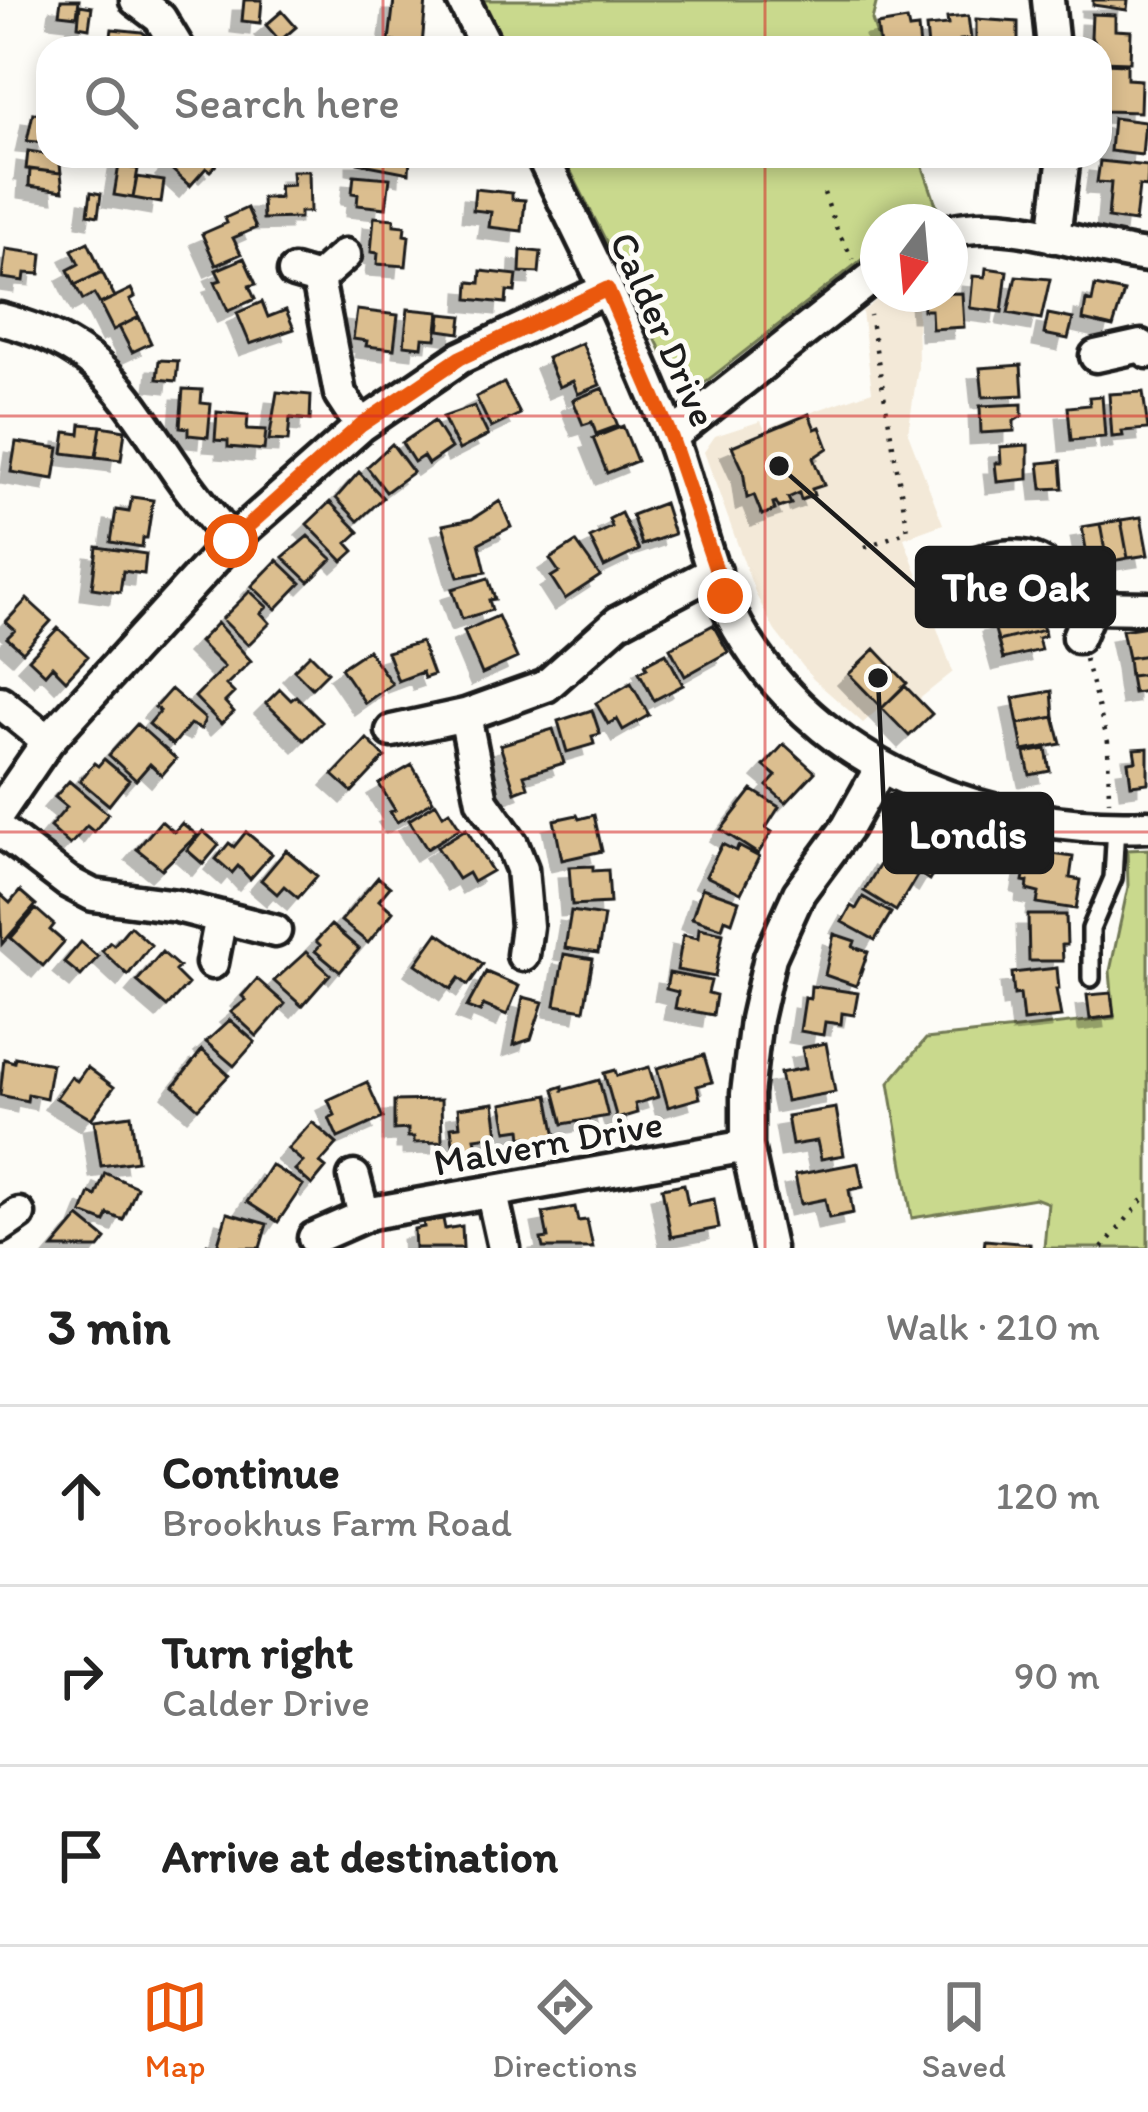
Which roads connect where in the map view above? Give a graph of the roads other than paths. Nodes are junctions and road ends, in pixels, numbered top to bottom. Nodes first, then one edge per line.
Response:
1 (136, 0) edge
2 (463, 0) edge
3 (1048, 0) edge
4 (171, 36) edge
5 (481, 36) edge
6 (1052, 36) edge
7 (548, 168) edge
8 (1063, 168) edge
9 (968, 226) edge
10 (1054, 237) junction
11 (345, 255) dead end
12 (1148, 256) edge
13 (860, 287) edge
14 (607, 289) junction
15 (0, 320) edge
16 (1146, 342) edge
17 (1096, 356) dead end
18 (361, 425) junction
19 (671, 437) junction
20 (231, 541) junction
21 (951, 564) dead end
22 (715, 572) junction
23 (1065, 574) joint
24 (1091, 607) junction
25 (1148, 608) edge
26 (1078, 637) road end
27 (0, 702) edge
28 (465, 716) junction
29 (392, 731) dead end
30 (48, 741) junction
31 (880, 769) junction
32 (0, 811) edge
33 (1112, 826) junction
34 (1148, 826) edge
35 (0, 830) edge
36 (220, 917) junction
37 (275, 931) dead end
38 (523, 955) dead end
39 (212, 963) dead end
40 (1091, 978) dead end
41 (747, 1145) junction
42 (354, 1177) dead end
43 (492, 1194) junction
44 (364, 1215) junction
45 (314, 1238) dead end
46 (504, 1248) edge
47 (769, 1248) edge

1 - 4 street
2 - 5 street
3 - 6 street
7 - 14 street, Calder Drive
8 - 10 street
9 - 10 street
10 - 12 street
11 - 18 street
13 - 19 street
14 - 18 street
14 - 19 street, Calder Drive
15 - 20 street
16 - 17 street
18 - 20 street
19 - 22 street, Calder Drive
20 - 30 street
21 - 23 lane
22 - 28 street
22 - 31 street, Calder Drive
23 - 24 street
24 - 25 street
24 - 26 street
27 - 30 street
28 - 29 street
28 - 38 street
30 - 32 street
31 - 33 street, Calder Drive
31 - 41 street
33 - 34 street, Calder Drive
33 - 40 lane
35 - 36 street
36 - 37 street
36 - 39 street
41 - 43 street, Malvern Drive
41 - 47 street
42 - 44 street
43 - 44 street, Malvern Drive
43 - 46 street
44 - 45 street, Malvern Drive

